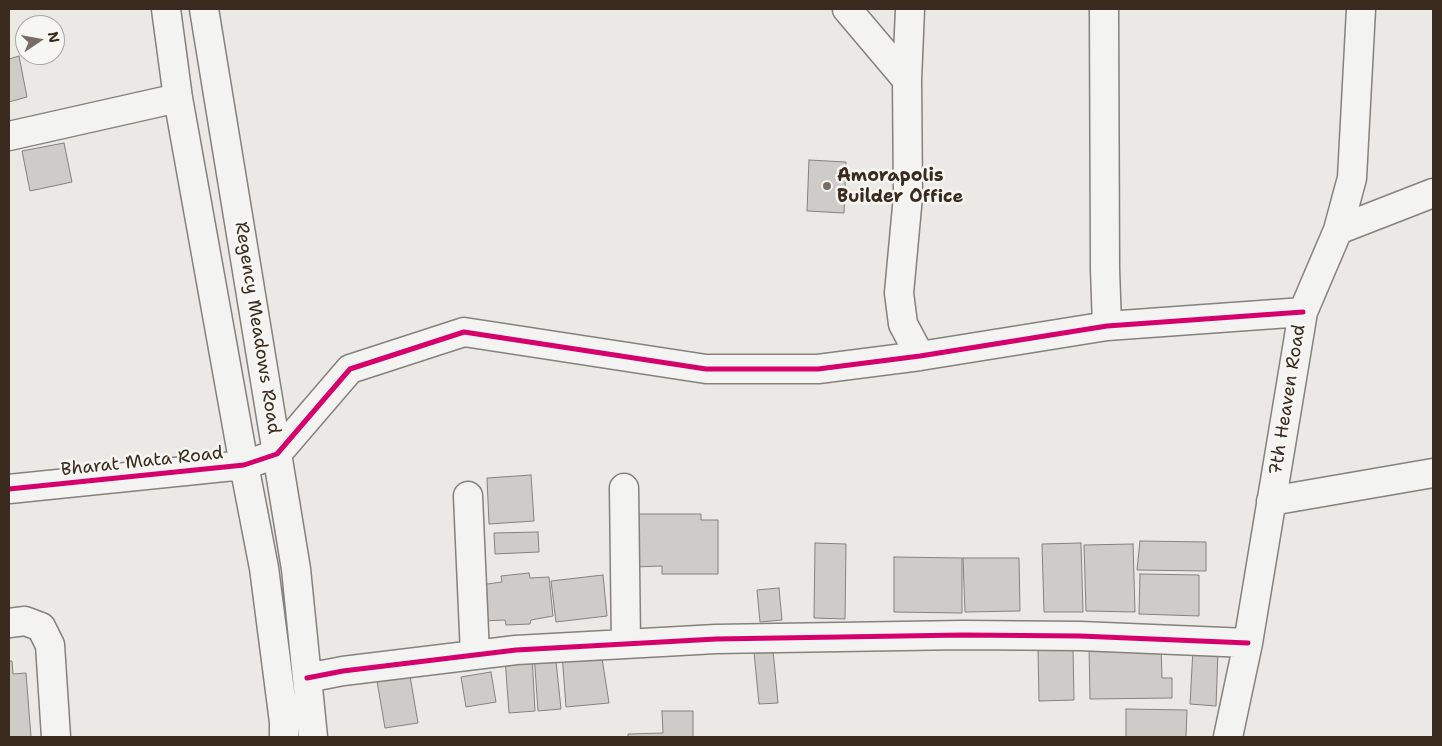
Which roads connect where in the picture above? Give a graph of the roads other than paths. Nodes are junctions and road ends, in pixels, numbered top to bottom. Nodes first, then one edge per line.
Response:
1 (166, 9) edge
2 (204, 9) edge
3 (847, 9) edge
4 (910, 9) edge
5 (1104, 9) edge
6 (1361, 9) edge
7 (907, 80) junction
8 (178, 98) junction
9 (9, 136) edge
10 (1433, 193) edge
11 (1338, 230) junction
12 (1303, 312) junction
13 (1107, 326) junction
14 (920, 356) junction
15 (277, 454) junction
16 (244, 465) junction
17 (1433, 473) edge
18 (624, 488) dead end
19 (9, 489) edge
20 (468, 496) dead end
21 (1271, 501) junction
22 (9, 623) edge
23 (1248, 643) junction
24 (626, 644) junction
25 (475, 655) junction
26 (307, 678) junction
27 (56, 737) edge
28 (284, 737) edge
29 (313, 737) edge
30 (1228, 737) edge

1 - 8 street
2 - 15 street, Regency Meadows Road
3 - 7 street
4 - 7 street
5 - 13 street
6 - 11 street, 7th Heaven Road
7 - 14 street
8 - 9 street
8 - 16 street
10 - 11 street
11 - 12 street, 7th Heaven Road
12 - 13 street
12 - 21 street, 7th Heaven Road
13 - 14 street
14 - 15 street
15 - 16 street, Bharat Mata Road
15 - 26 street, Regency Meadows Road
16 - 19 street, Bharat Mata Road
16 - 28 street
17 - 21 street
18 - 24 street
20 - 25 street
21 - 23 street, 7th Heaven Road
22 - 27 street
23 - 24 street
23 - 30 street, 7th Heaven Road
24 - 25 street
25 - 26 street
26 - 29 street, Regency Meadows Road

